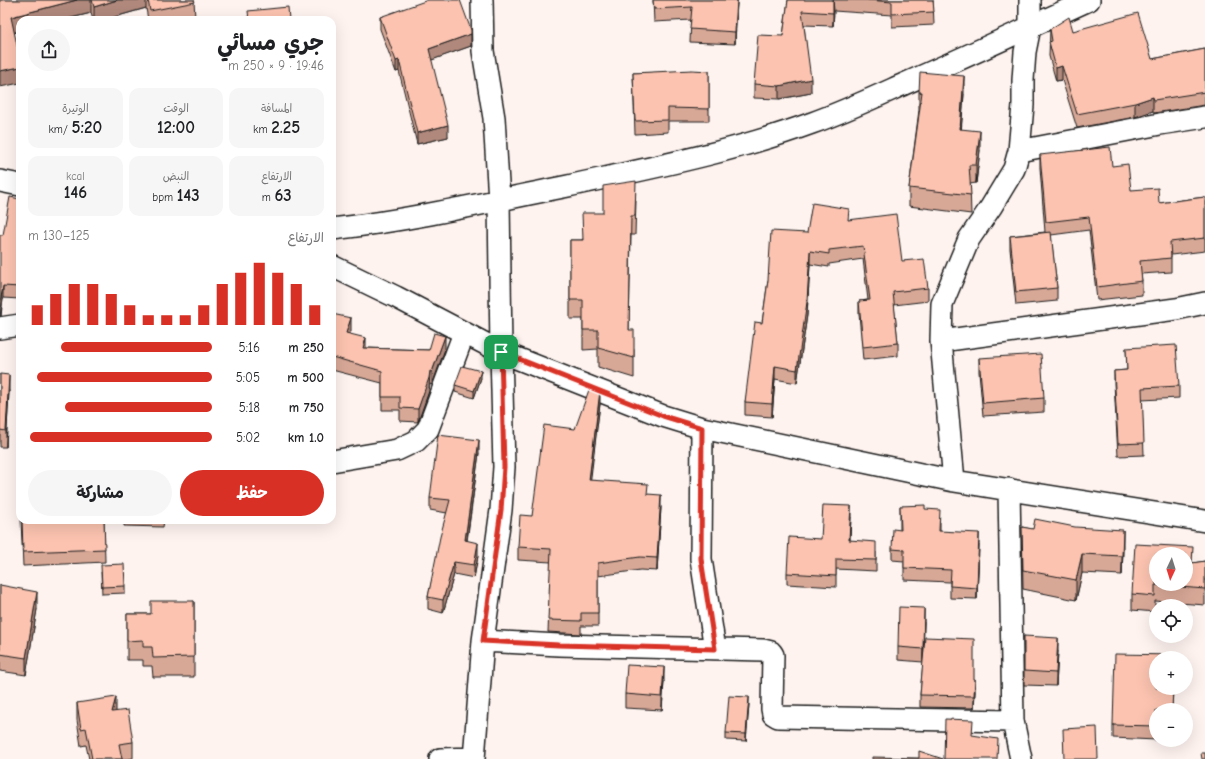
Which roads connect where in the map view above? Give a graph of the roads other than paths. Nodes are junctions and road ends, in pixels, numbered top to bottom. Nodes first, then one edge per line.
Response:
1 (482, 0) edge
2 (1030, 0) edge
3 (1089, 0) edge
4 (1030, 27) junction
5 (1205, 117) edge
6 (1019, 151) junction
7 (0, 181) edge
8 (16, 184) edge
9 (499, 200) junction
10 (336, 229) edge
11 (336, 268) edge
12 (1205, 303) edge
13 (16, 326) edge
14 (0, 328) edge
15 (464, 333) junction
16 (941, 341) junction
17 (501, 352) junction
18 (702, 428) junction
19 (336, 460) edge
20 (954, 481) junction
21 (1009, 489) junction
22 (1205, 521) edge
23 (483, 641) junction
24 (715, 649) junction
25 (1014, 721) junction
26 (474, 758) edge
27 (440, 759) edge
28 (1021, 759) edge

1 - 9 street
2 - 4 street
3 - 4 street
4 - 6 street
4 - 9 street
5 - 6 street
6 - 16 street
7 - 8 street
9 - 10 street
9 - 17 street
11 - 15 street
12 - 16 street
13 - 14 street
15 - 17 street
15 - 19 street
16 - 20 street
17 - 18 street
17 - 23 street
18 - 20 street
18 - 24 street
20 - 21 street
21 - 22 street
21 - 25 street
23 - 24 street
23 - 26 street
24 - 25 street
25 - 28 street
26 - 27 street

